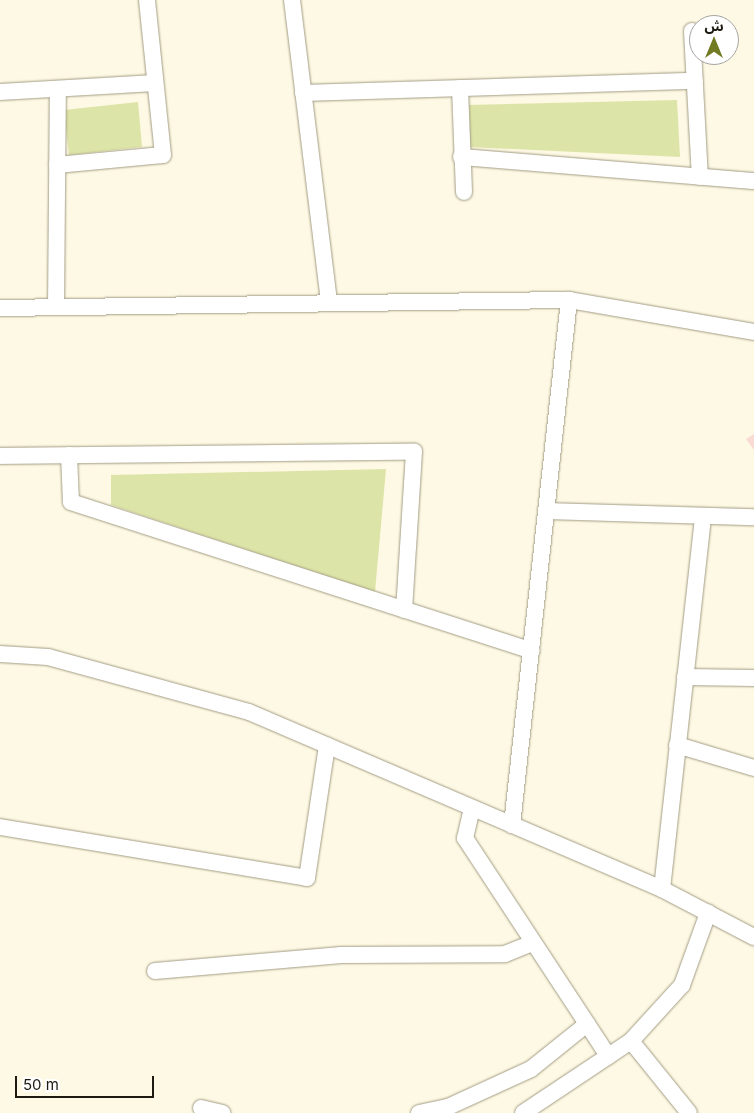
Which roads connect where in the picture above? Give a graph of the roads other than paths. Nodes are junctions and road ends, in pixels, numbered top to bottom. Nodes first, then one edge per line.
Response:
1 (147, 0) edge
2 (292, 0) edge
3 (694, 65) edge
4 (695, 81) junction
5 (155, 83) junction
6 (58, 88) junction
7 (460, 88) junction
8 (0, 92) edge
9 (304, 93) junction
10 (461, 157) junction
11 (57, 165) junction
12 (700, 177) junction
13 (754, 181) edge
14 (464, 192) dead end
15 (569, 300) junction
16 (329, 303) junction
17 (56, 307) junction
18 (0, 308) edge
19 (754, 332) edge
20 (69, 455) junction
21 (0, 456) edge
22 (546, 511) junction
23 (703, 516) junction
24 (754, 517) edge
25 (404, 610) junction
26 (531, 651) junction
27 (0, 654) edge
28 (685, 677) junction
29 (754, 678) edge
30 (677, 745) junction
31 (327, 746) junction
32 (754, 768) edge
33 (472, 808) junction
34 (512, 825) junction
35 (0, 827) edge
36 (662, 889) junction
37 (708, 913) junction
38 (754, 937) edge
39 (532, 943) junction
40 (155, 972) dead end
41 (587, 1024) junction
42 (631, 1041) junction
43 (608, 1056) junction
44 (201, 1108) dead end
45 (687, 1112) edge
46 (222, 1113) edge
47 (419, 1113) edge
48 (523, 1113) edge

1 - 5 street
2 - 9 street
3 - 4 street
4 - 7 street
4 - 12 street
5 - 6 street
5 - 11 street
6 - 8 street
6 - 11 street
7 - 9 street
7 - 10 street
9 - 16 street
10 - 12 street
10 - 14 street
11 - 17 street
12 - 13 street
15 - 16 street
15 - 19 street
15 - 22 street
16 - 17 street
17 - 18 street
20 - 21 street
20 - 25 street
20 - 25 street
22 - 23 street
22 - 26 street
23 - 24 street
23 - 28 street
25 - 26 street
26 - 34 street
27 - 31 street
28 - 29 street
28 - 30 street
30 - 32 street
30 - 36 street
31 - 33 street
31 - 35 street
33 - 34 street
33 - 39 street
34 - 36 street
36 - 37 street
37 - 38 street
37 - 42 street
39 - 40 street
39 - 41 street
41 - 43 street
41 - 47 street
42 - 43 street
42 - 45 street
43 - 48 street
44 - 46 street

